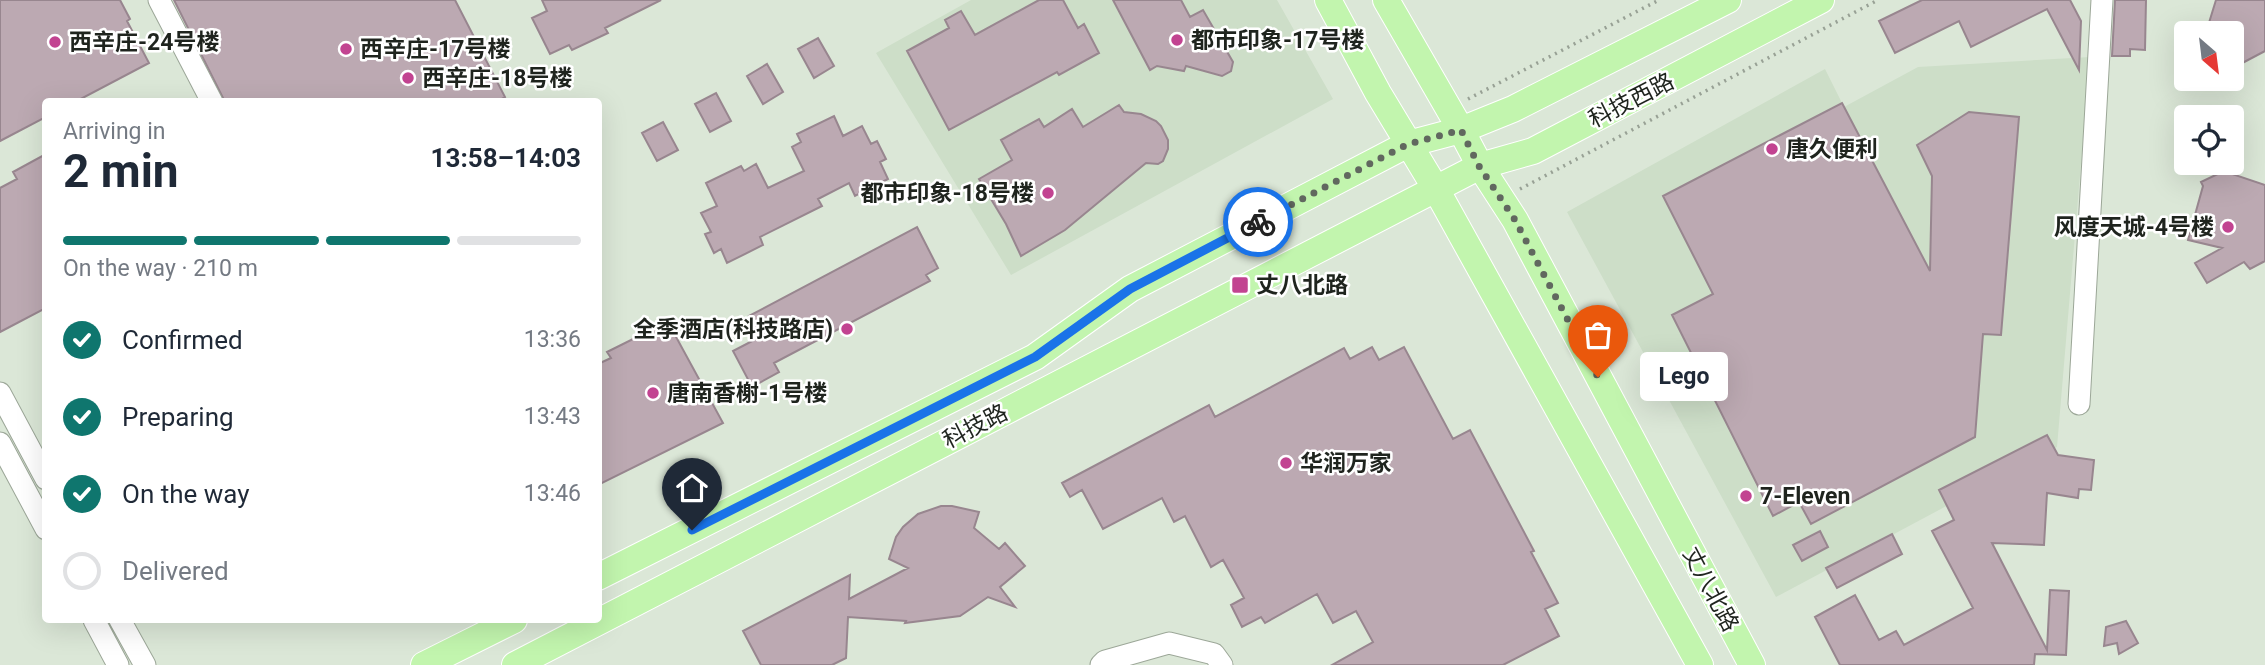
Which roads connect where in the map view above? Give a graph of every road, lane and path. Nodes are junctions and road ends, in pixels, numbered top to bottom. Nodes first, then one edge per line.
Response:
1 (159, 0) edge
2 (1328, 0) edge
3 (1386, 0) edge
4 (1659, 0) edge
5 (1727, 0) edge
6 (1821, 0) edge
7 (1878, 0) edge
8 (2102, 0) edge
9 (210, 98) edge
10 (1455, 120) junction
11 (1408, 144) junction
12 (1479, 166) junction
13 (1436, 189) junction
14 (1503, 199) junction
15 (0, 393) edge
16 (2079, 404) dead end
17 (0, 443) edge
18 (42, 472) edge
19 (42, 522) edge
20 (602, 575) edge
21 (602, 620) edge
22 (96, 623) edge
23 (122, 623) edge
24 (508, 623) edge
25 (595, 623) edge
26 (118, 665) edge
27 (145, 665) edge
28 (424, 665) edge
29 (514, 665) edge
30 (1101, 665) edge
31 (1222, 665) edge
32 (1700, 665) edge
33 (1752, 665) edge

1 - 9 street
2 - 11 main road, 丈八北路
3 - 10 main road, 丈八北路
4 - 10 path
5 - 10 main road, 科技西路
6 - 12 main road, 科技西路
7 - 14 path
8 - 16 street
10 - 11 main road, 科技路
10 - 12 main road, 丈八北路
11 - 13 main road, 丈八北路
11 - 20 main road, 科技路
12 - 13 main road, 科技西路
12 - 14 main road, 丈八北路
13 - 21 main road, 科技路
13 - 32 main road, 丈八北路
14 - 33 main road, 丈八北路
15 - 18 street
17 - 19 street
22 - 26 street
23 - 27 street
24 - 28 main road
25 - 29 main road, 科技路
30 - 31 street

